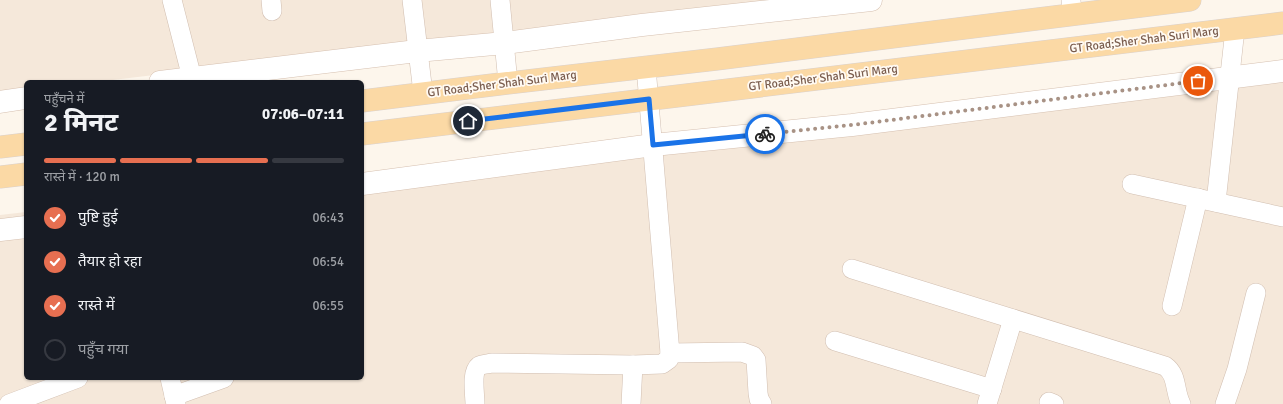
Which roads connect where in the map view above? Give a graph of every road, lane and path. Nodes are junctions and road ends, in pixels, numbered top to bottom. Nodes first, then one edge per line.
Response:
1 (172, 0) edge
2 (412, 0) edge
3 (500, 0) edge
4 (871, 0) edge
5 (1190, 0) edge
6 (832, 2) edge
7 (1072, 7) edge
8 (736, 8) edge
9 (1283, 23) edge
10 (1235, 29) junction
11 (505, 43) junction
12 (417, 51) junction
13 (646, 67) junction
14 (1283, 71) edge
15 (1230, 77) junction
16 (192, 80) edge
17 (508, 83) junction
18 (422, 93) junction
19 (24, 98) edge
20 (649, 99) junction
21 (364, 101) edge
22 (0, 102) edge
23 (364, 134) edge
24 (24, 144) edge
25 (653, 145) junction
26 (0, 147) edge
27 (24, 174) edge
28 (0, 177) edge
29 (364, 184) edge
30 (1132, 184) dead end
31 (1207, 200) junction
32 (1283, 217) edge
33 (24, 227) edge
34 (0, 230) edge
35 (852, 269) dead end
36 (1256, 293) dead end
37 (1172, 306) dead end
38 (1013, 319) junction
39 (835, 341) dead end
40 (670, 353) junction
41 (634, 365) junction
42 (73, 380) edge
43 (217, 380) edge
44 (173, 393) edge
45 (990, 397) edge
46 (9, 404) edge
47 (475, 404) edge
48 (631, 404) edge
49 (762, 404) edge
50 (1181, 404) edge
51 (1225, 404) edge

1 - 16 street
2 - 12 street
3 - 11 street
4 - 6 main road
5 - 7 main road, GT Road;Sher Shah Suri Marg
6 - 8 main road
7 - 13 main road, GT Road;Sher Shah Suri Marg
8 - 11 main road
9 - 10 main road, GT Road;Sher Shah Suri Marg
10 - 15 street
10 - 20 main road, GT Road;Sher Shah Suri Marg
11 - 12 main road
11 - 17 street
12 - 16 main road
12 - 18 street
13 - 17 main road, GT Road;Sher Shah Suri Marg
13 - 20 street
14 - 15 main road
15 - 25 main road
15 - 31 street
17 - 18 main road, GT Road;Sher Shah Suri Marg
18 - 21 main road, GT Road;Sher Shah Suri Marg
19 - 22 main road
20 - 23 main road, GT Road;Sher Shah Suri Marg
20 - 25 street
24 - 26 main road
25 - 29 main road
25 - 40 street
27 - 28 main road
30 - 31 street
31 - 32 street
31 - 37 street
33 - 34 main road
35 - 38 street
36 - 51 street
38 - 45 street
38 - 50 street
39 - 45 street
40 - 41 street
40 - 49 street
41 - 47 street
41 - 48 street
42 - 46 street
43 - 44 street

